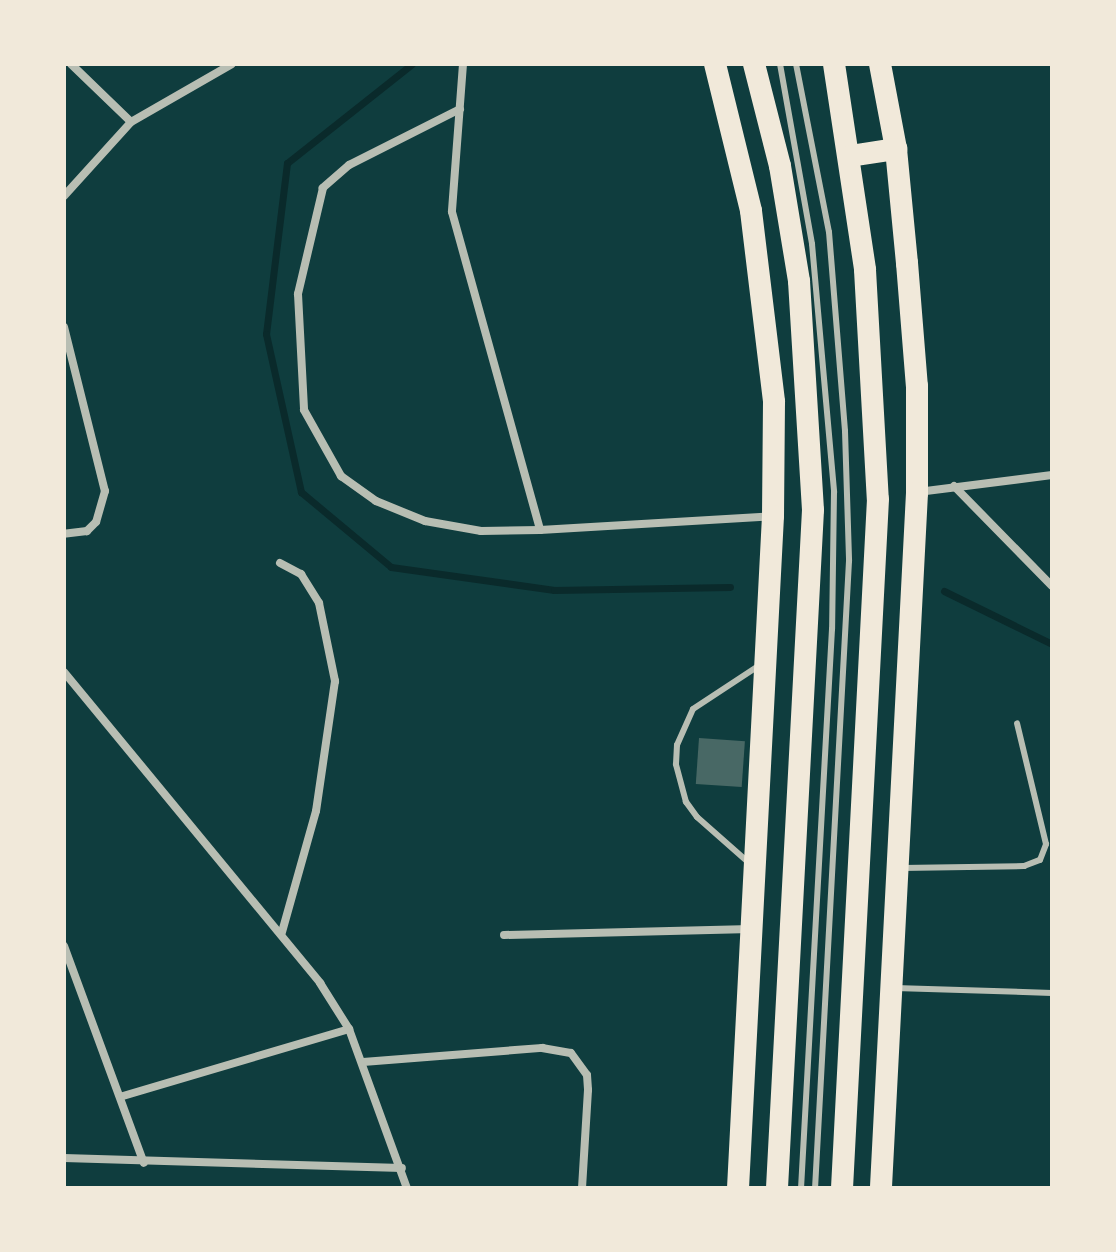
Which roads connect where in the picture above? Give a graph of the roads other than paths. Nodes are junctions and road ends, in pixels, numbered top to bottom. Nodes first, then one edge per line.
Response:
1 (71, 64) edge
2 (232, 64) edge
3 (463, 64) edge
4 (715, 64) edge
5 (754, 64) edge
6 (780, 64) edge
7 (796, 64) edge
8 (834, 64) edge
9 (880, 64) edge
10 (460, 109) junction
11 (131, 122) junction
12 (896, 149) junction
13 (850, 156) junction
14 (780, 166) junction
15 (743, 172) junction
16 (64, 196) edge
17 (64, 327) edge
18 (1052, 475) edge
19 (954, 486) junction
20 (917, 493) junction
21 (773, 516) junction
22 (540, 530) junction
23 (64, 534) edge
24 (280, 563) dead end
25 (1052, 586) edge
26 (766, 661) junction
27 (64, 672) edge
28 (1017, 723) dead end
29 (898, 868) junction
30 (756, 869) junction
31 (753, 929) junction
32 (282, 932) junction
33 (504, 935) dead end
34 (64, 946) edge
35 (891, 988) junction
36 (1052, 993) edge
37 (349, 1029) junction
38 (363, 1062) junction
39 (123, 1096) junction
40 (64, 1158) edge
41 (144, 1163) junction
42 (402, 1168) junction
43 (407, 1188) edge
44 (582, 1188) edge
45 (738, 1188) edge
46 (777, 1188) edge
47 (801, 1188) edge
48 (815, 1188) edge
49 (842, 1188) edge
50 (881, 1188) edge

1 - 11 street
2 - 11 street
3 - 10 street
4 - 15 highway
5 - 14 highway
6 - 47 lane
7 - 48 lane
8 - 13 highway
9 - 12 highway
10 - 22 street
10 - 22 street
11 - 16 street
12 - 13 highway
12 - 20 highway
13 - 49 highway
14 - 15 highway
14 - 46 highway
15 - 21 highway
17 - 23 street
18 - 19 street
19 - 20 street
19 - 25 street
20 - 29 highway
21 - 22 street
21 - 26 highway
24 - 32 street
26 - 30 highway
26 - 30 lane
27 - 32 street
28 - 29 lane
29 - 35 highway
30 - 31 highway
31 - 33 street
31 - 45 highway
32 - 37 street
34 - 39 street
35 - 36 lane
35 - 50 highway
37 - 38 street
37 - 39 street
38 - 42 street
38 - 44 street
39 - 41 street
40 - 41 street
41 - 42 street
42 - 43 street

